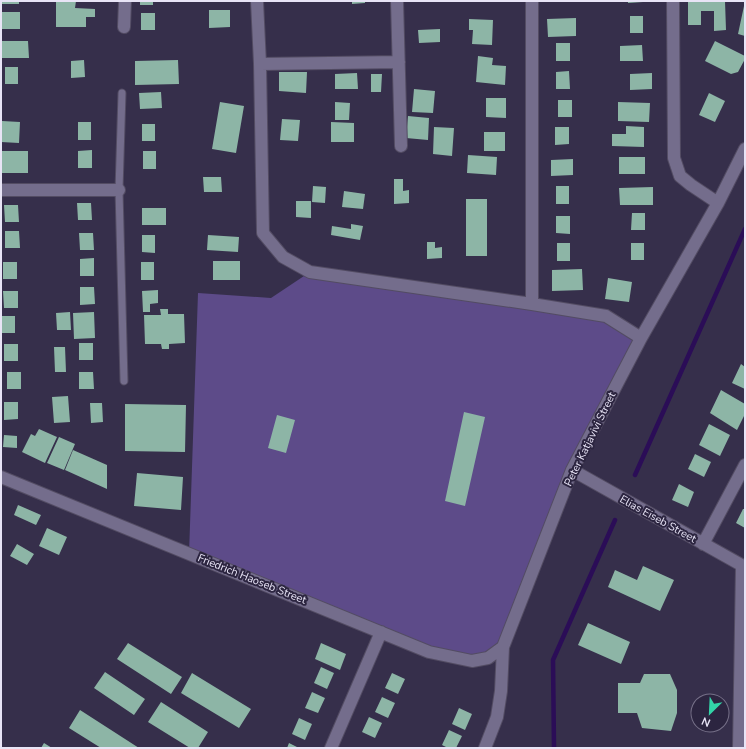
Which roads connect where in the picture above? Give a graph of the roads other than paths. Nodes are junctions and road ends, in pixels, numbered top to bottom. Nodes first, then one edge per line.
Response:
1 (125, 1) edge
2 (257, 1) edge
3 (397, 1) edge
4 (532, 1) edge
5 (673, 1) edge
6 (124, 27) dead end
7 (399, 62) junction
8 (260, 64) junction
9 (122, 93) dead end
10 (401, 146) dead end
11 (745, 149) edge
12 (1, 190) edge
13 (119, 190) junction
14 (718, 203) junction
15 (532, 304) junction
16 (641, 338) junction
17 (124, 381) dead end
18 (745, 465) edge
19 (572, 470) junction
20 (1, 477) edge
21 (704, 544) junction
22 (743, 566) edge
23 (381, 632) junction
24 (503, 647) junction
25 (331, 748) edge
26 (485, 748) edge
27 (739, 748) edge

1 - 6 street
2 - 8 street
3 - 7 street
4 - 15 street
5 - 14 street
7 - 8 street
7 - 10 street
8 - 15 street
9 - 13 lane
11 - 14 street, Peter Katjavivi Street
12 - 13 street
13 - 17 lane
14 - 16 street, Peter Katjavivi Street
15 - 16 street
16 - 19 street, Peter Katjavivi Street
18 - 21 street
19 - 21 street, Elias Eiseb Street
19 - 24 street, Peter Katjavivi Street
20 - 23 street, Friedrich Haoseb Street
21 - 22 street, Elias Eiseb Street
22 - 27 street
23 - 24 street, Friedrich Haoseb Street
23 - 25 street
24 - 26 street, Peter Katjavivi Street

